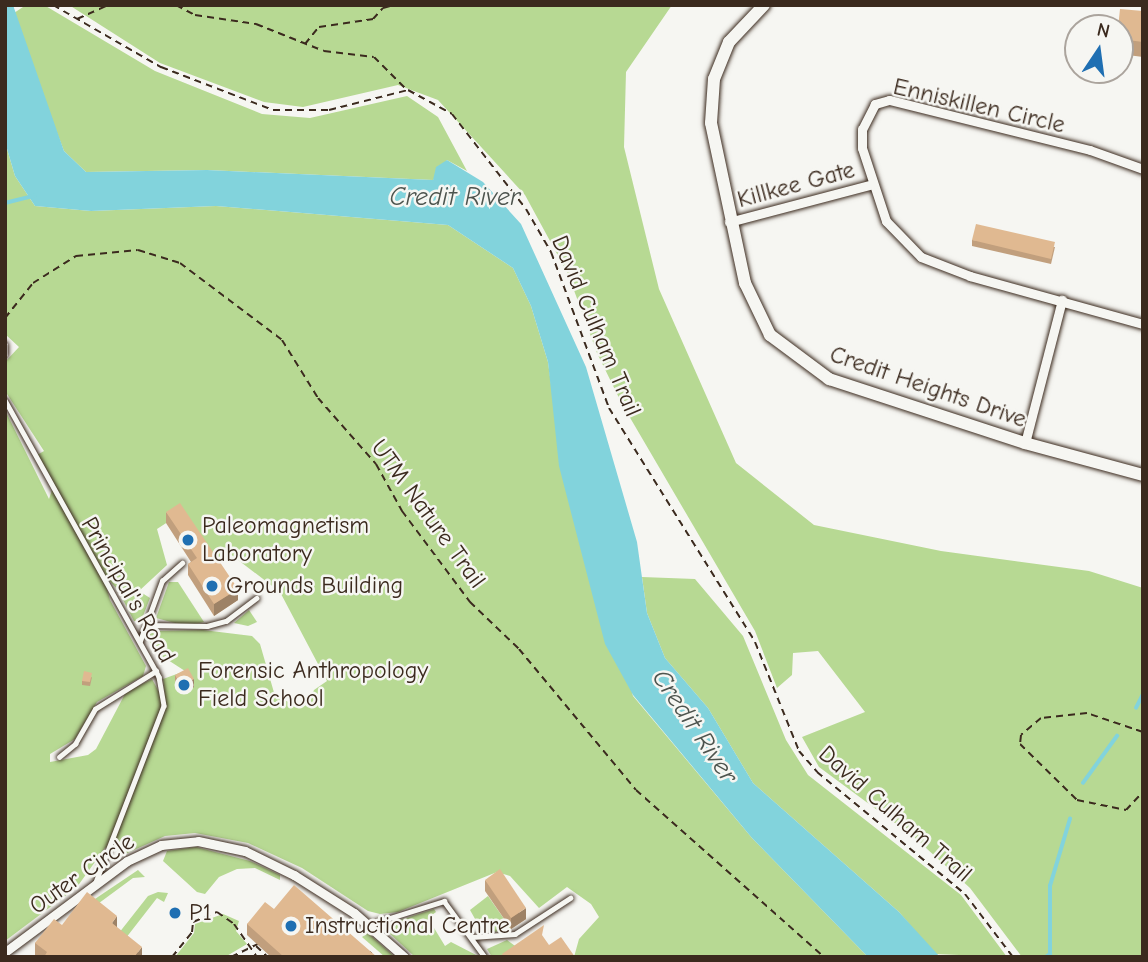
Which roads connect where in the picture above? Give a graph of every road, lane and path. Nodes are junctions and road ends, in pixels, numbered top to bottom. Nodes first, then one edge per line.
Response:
1 (52, 5) edge
2 (108, 5) edge
3 (176, 5) edge
4 (394, 5) edge
5 (764, 5) edge
6 (76, 20) junction
7 (304, 45) junction
8 (408, 90) junction
9 (1143, 169) edge
10 (873, 184) junction
11 (729, 222) junction
12 (1062, 300) junction
13 (5, 318) edge
14 (1143, 324) edge
15 (5, 344) edge
16 (5, 355) edge
17 (5, 400) edge
18 (1025, 443) junction
19 (1143, 475) edge
20 (182, 563) dead end
21 (256, 598) dead end
22 (146, 625) junction
23 (140, 642) junction
24 (156, 671) junction
25 (1143, 732) edge
26 (59, 757) dead end
27 (1143, 792) edge
28 (95, 884) junction
29 (570, 898) dead end
30 (368, 925) junction
31 (471, 937) junction
32 (252, 945) junction
33 (374, 949) dead end
34 (269, 950) edge
35 (5, 953) edge
36 (172, 957) edge
37 (231, 957) edge
38 (257, 957) edge
39 (268, 957) edge
40 (367, 957) edge
41 (404, 957) edge
42 (485, 957) edge
43 (824, 957) edge
44 (1013, 957) edge

1 - 6 path
2 - 6 path
3 - 7 path, David Culham Trail
4 - 7 path
5 - 11 street, Credit Heights Drive
6 - 8 path
7 - 8 path, David Culham Trail
8 - 44 path, David Culham Trail
9 - 10 street, Enniskillen Circle
10 - 11 street, Killkee Gate
10 - 12 street, Enniskillen Circle
11 - 18 street, Credit Heights Drive
12 - 14 street, Enniskillen Circle
12 - 18 street
13 - 43 path, UTM Nature Trail
15 - 16 lane
17 - 23 lane, Principal's Road
18 - 19 street, Credit Heights Drive
20 - 22 lane
21 - 22 lane
22 - 23 lane
23 - 24 lane, Principal's Road
24 - 26 lane
24 - 28 lane, Principal's Road
25 - 27 path
28 - 30 street, Outer Circle
28 - 35 street, Outer Circle
29 - 31 lane
30 - 31 lane
30 - 41 street, Outer Circle
31 - 42 lane
32 - 34 path
32 - 36 path
32 - 37 path
32 - 38 path
32 - 39 path
33 - 40 path

